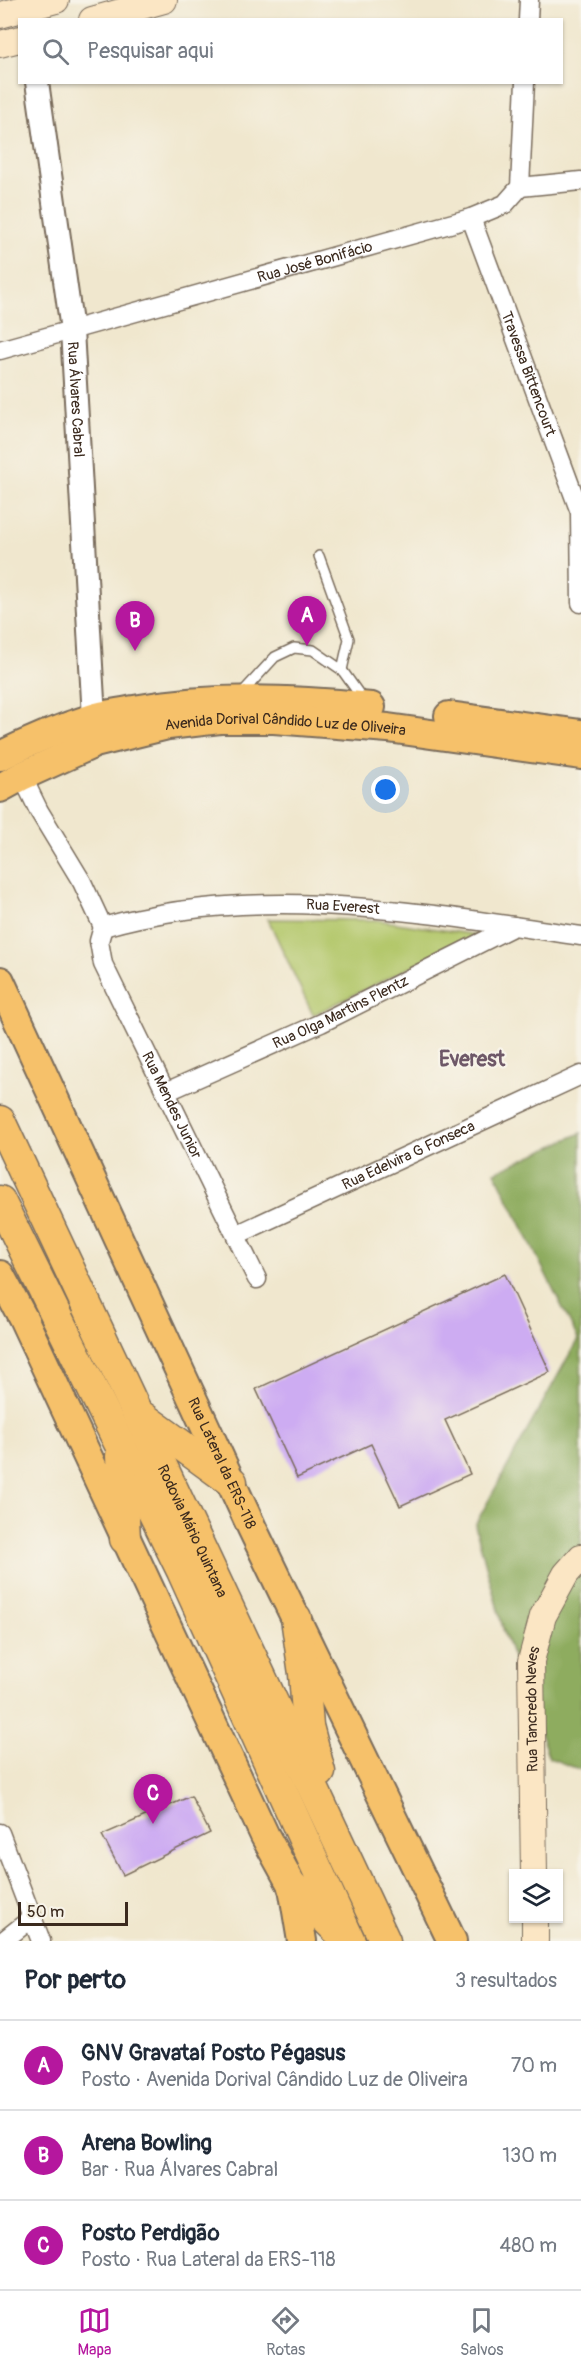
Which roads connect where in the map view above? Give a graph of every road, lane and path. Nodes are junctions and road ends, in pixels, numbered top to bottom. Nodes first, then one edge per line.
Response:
1 (56, 0) edge
2 (164, 0) edge
3 (529, 0) edge
4 (25, 9) edge
5 (0, 15) edge
6 (99, 18) edge
7 (528, 18) edge
8 (18, 40) edge
9 (0, 44) edge
10 (37, 84) edge
11 (525, 84) edge
12 (581, 181) edge
13 (520, 187) junction
14 (471, 218) junction
15 (72, 330) junction
16 (0, 350) edge
17 (319, 556) dead end
18 (581, 603) edge
19 (342, 670) junction
20 (236, 700) junction
21 (369, 707) junction
22 (94, 718) junction
23 (581, 734) edge
24 (581, 755) edge
25 (0, 756) edge
26 (11, 782) edge
27 (0, 798) edge
28 (514, 926) junction
29 (103, 927) junction
30 (581, 936) edge
31 (0, 981) edge
32 (581, 1075) edge
33 (166, 1092) junction
34 (0, 1121) edge
35 (0, 1201) edge
36 (236, 1235) junction
37 (1, 1278) edge
38 (257, 1279) dead end
39 (139, 1414) junction
40 (120, 1444) junction
41 (232, 1482) junction
42 (125, 1539) junction
43 (581, 1557) edge
44 (296, 1618) junction
45 (0, 1833) edge
46 (338, 1841) junction
47 (534, 1869) edge
48 (293, 1887) junction
49 (32, 1918) junction
50 (535, 1923) edge
51 (3, 1941) edge
52 (41, 1941) edge
53 (302, 1941) edge
54 (349, 1941) edge
55 (385, 1941) edge
56 (452, 1941) edge
57 (535, 1941) edge

1 - 4 main road
2 - 6 main road
3 - 7 street
4 - 5 main road
8 - 9 main road
10 - 15 street, Rua Álvares Cabral
11 - 13 street
12 - 13 street
13 - 14 street, Rua José Bonifácio
14 - 15 street, Rua José Bonifácio
14 - 18 street, Travessa Bittencourt
15 - 16 street, Rua José Bonifácio
15 - 22 street, Rua Álvares Cabral
17 - 19 lane
19 - 20 lane
19 - 21 lane
20 - 21 main road, Avenida Dorival Cândido Luz de Oliveira
20 - 22 main road, Avenida Dorival Cândido Luz de Oliveira
21 - 23 main road, Avenida Dorival Cândido Luz de Oliveira
22 - 25 main road, Avenida Dorival Cândido Luz de Oliveira
24 - 26 main road, Avenida Dorival Cândido Luz de Oliveira
26 - 27 main road
26 - 29 street
28 - 29 street, Rua Everest
28 - 30 street, Rua Everest
28 - 33 street, Rua Olga Martins Plentz
29 - 33 street, Rua Mendes Junior
31 - 41 main road, Rua Lateral da ERS-118
32 - 36 street, Rua Edelvira G Fonseca
33 - 36 street, Rua Mendes Junior
34 - 39 highway, Rodovia Mário Quintana
35 - 40 highway, Rodovia Mário Quintana
36 - 38 street, Rua Mendes Junior
37 - 42 main road
39 - 41 highway
39 - 46 highway, Rodovia Mário Quintana
40 - 42 highway
40 - 54 highway, Rodovia Mário Quintana
41 - 44 main road, Rua Lateral da ERS-118
42 - 48 main road
43 - 47 main road, Rua Tancredo Neves
44 - 46 highway
44 - 56 main road, Rua Lateral da ERS-118
45 - 49 street
46 - 55 highway, Rodovia Mário Quintana
48 - 53 main road
48 - 54 highway
49 - 51 street
49 - 52 street
50 - 57 main road

